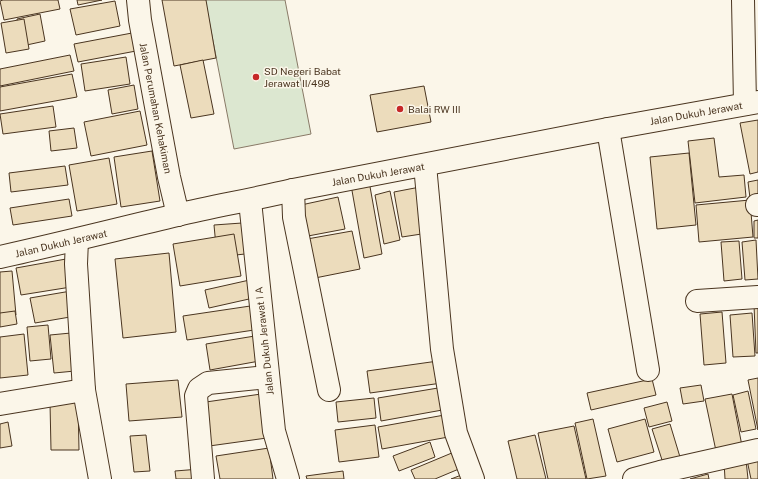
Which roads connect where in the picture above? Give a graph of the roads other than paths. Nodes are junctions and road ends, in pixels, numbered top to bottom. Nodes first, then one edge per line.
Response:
1 (138, 0) edge
2 (742, 0) edge
3 (752, 103) edge
4 (608, 129) junction
5 (425, 165) junction
6 (293, 190) junction
7 (250, 201) junction
8 (178, 215) junction
9 (77, 240) junction
10 (0, 257) edge
11 (758, 297) edge
12 (697, 300) dead end
13 (648, 370) dead end
14 (267, 377) junction
15 (84, 390) junction
16 (329, 390) dead end
17 (0, 404) edge
18 (758, 450) edge
19 (660, 475) edge
20 (100, 479) edge
21 (203, 479) edge
22 (288, 479) edge
23 (473, 479) edge
24 (634, 479) edge

1 - 8 street, Jalan Perumahan Kehakiman
2 - 3 street
3 - 4 street, Jalan Dukuh Jerawat
4 - 5 street, Jalan Dukuh Jerawat
4 - 13 street
5 - 6 street, Jalan Dukuh Jerawat
5 - 23 street
6 - 7 street, Jalan Dukuh Jerawat
6 - 16 street
7 - 8 street, Jalan Dukuh Jerawat
7 - 14 street, Jalan Dukuh Jerawat I A
8 - 9 street, Jalan Dukuh Jerawat
9 - 10 street, Jalan Dukuh Jerawat
9 - 15 street
11 - 12 street
14 - 21 street
14 - 22 street, Jalan Dukuh Jerawat I A
15 - 17 street
15 - 20 street
18 - 19 street
19 - 24 street

